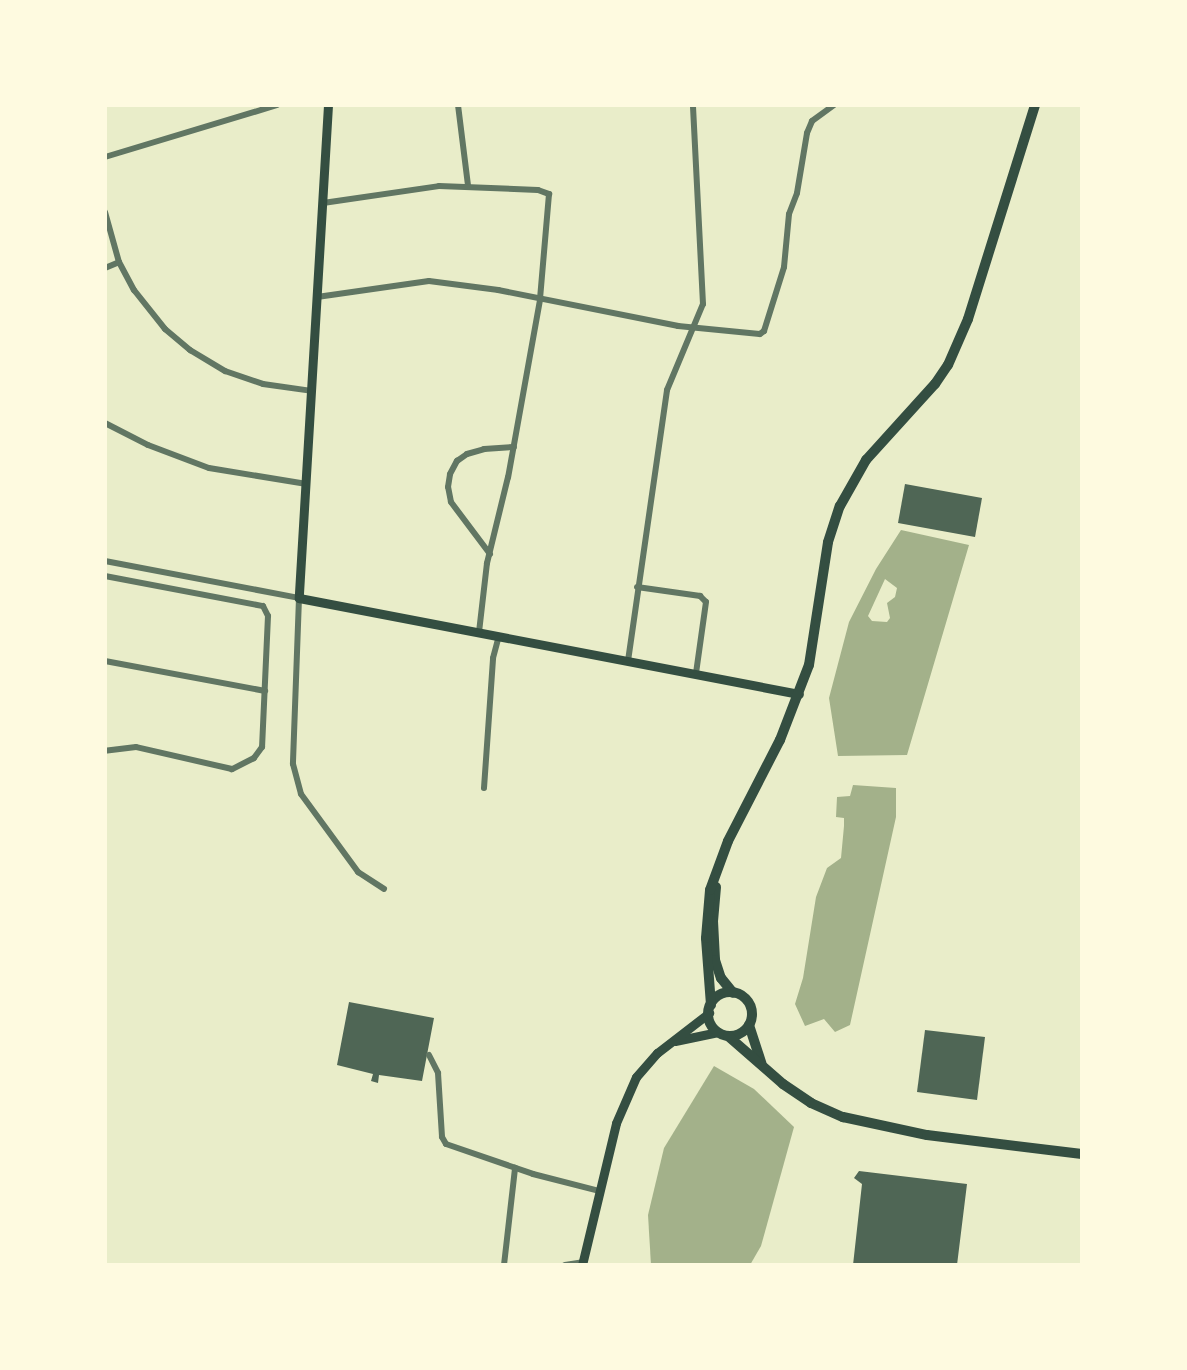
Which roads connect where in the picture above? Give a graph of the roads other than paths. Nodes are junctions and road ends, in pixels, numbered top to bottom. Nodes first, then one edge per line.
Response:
1 (278, 105) edge
2 (328, 105) edge
3 (458, 105) edge
4 (693, 105) edge
5 (834, 105) edge
6 (1035, 105) edge
7 (105, 157) edge
8 (468, 185) junction
9 (323, 204) junction
10 (105, 212) edge
11 (119, 262) junction
12 (105, 268) edge
13 (317, 297) junction
14 (540, 300) junction
15 (695, 327) junction
16 (312, 391) junction
17 (105, 423) edge
18 (514, 447) junction
19 (307, 484) junction
20 (489, 554) junction
21 (105, 561) edge
22 (105, 576) edge
23 (637, 587) junction
24 (299, 598) junction
25 (479, 632) junction
26 (499, 636) junction
27 (105, 661) edge
28 (628, 661) junction
29 (696, 673) junction
30 (265, 691) junction
31 (799, 694) junction
32 (105, 751) edge
33 (484, 788) dead end
34 (718, 872) junction
35 (384, 889) dead end
36 (733, 993) junction
37 (710, 1009) junction
38 (749, 1025) junction
39 (723, 1034) junction
40 (668, 1045) junction
41 (429, 1055) dead end
42 (763, 1066) junction
43 (1082, 1154) edge
44 (515, 1168) junction
45 (599, 1191) junction
46 (582, 1264) edge
47 (504, 1265) edge
48 (565, 1265) edge

1 - 7 street
2 - 9 main road
3 - 8 street
4 - 15 street
5 - 15 street
6 - 31 main road
8 - 9 street
8 - 14 street
9 - 13 main road
10 - 11 street
11 - 12 street
11 - 16 street
13 - 14 street
13 - 16 main road
14 - 15 street
14 - 18 street
15 - 23 street
16 - 19 main road
17 - 19 street
18 - 20 street
18 - 20 street
19 - 24 main road
20 - 25 street
21 - 24 street
22 - 30 street
23 - 28 street
23 - 29 street
24 - 25 main road
24 - 35 street
25 - 26 main road
26 - 28 main road
26 - 33 street
27 - 30 street
28 - 29 main road
29 - 31 main road
30 - 32 street
31 - 34 main road
34 - 36 main road
34 - 37 main road
36 - 37 main road
36 - 38 main road
37 - 39 main road
37 - 40 main road
38 - 39 main road
38 - 42 main road
39 - 40 main road
39 - 42 main road
40 - 45 main road
41 - 44 street
42 - 43 main road
44 - 45 street
44 - 47 street
45 - 46 main road
46 - 48 street

